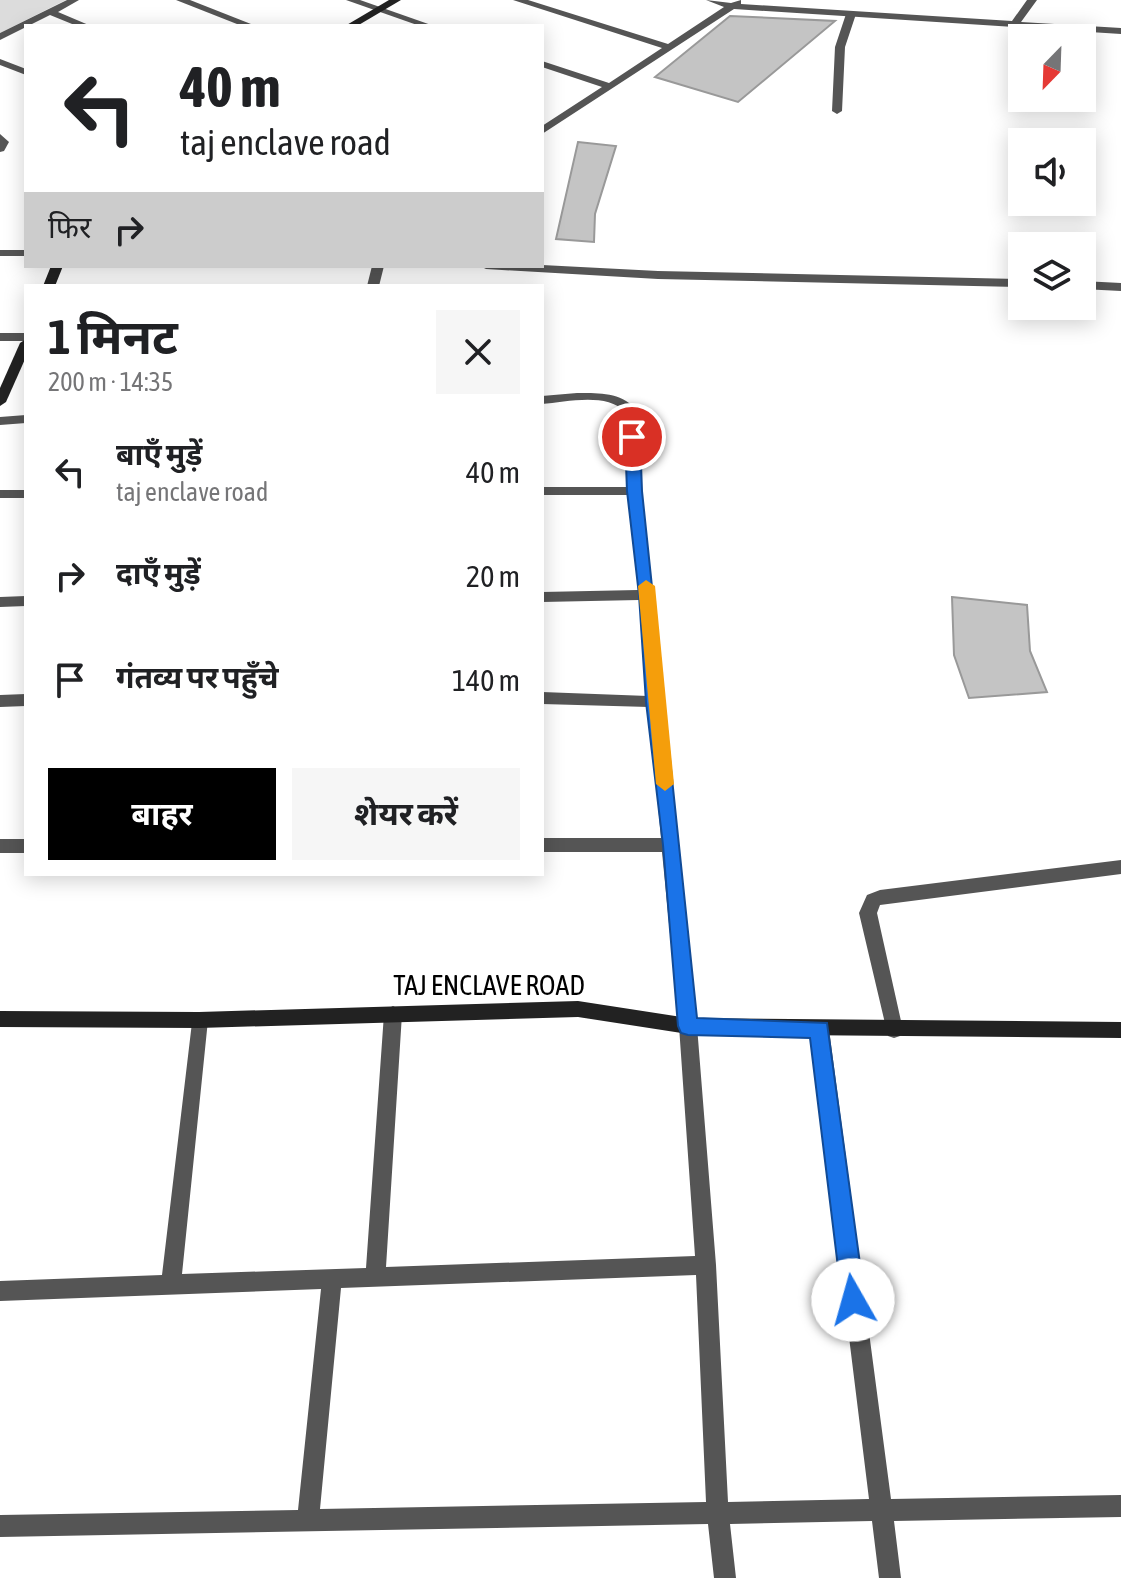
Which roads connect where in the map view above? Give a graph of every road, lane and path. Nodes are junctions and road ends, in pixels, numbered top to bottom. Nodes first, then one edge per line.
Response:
1 (74, 0) edge
2 (181, 0) edge
3 (351, 0) edge
4 (396, 0) edge
5 (518, 0) edge
6 (711, 0) edge
7 (1032, 0) edge
8 (736, 3) edge
9 (379, 9) junction
10 (50, 12) junction
11 (851, 14) junction
12 (26, 24) edge
13 (81, 24) edge
14 (246, 24) edge
15 (353, 24) edge
16 (423, 24) edge
17 (1014, 24) edge
18 (24, 25) edge
19 (1008, 26) edge
20 (1096, 30) edge
21 (1121, 31) edge
22 (0, 37) edge
23 (669, 47) junction
24 (0, 62) edge
25 (544, 65) edge
26 (24, 71) edge
27 (609, 86) junction
28 (837, 111) dead end
29 (544, 128) edge
30 (0, 137) edge
31 (0, 149) edge
32 (0, 253) edge
33 (24, 253) edge
34 (524, 268) edge
35 (1008, 283) edge
36 (1096, 286) edge
37 (1121, 287) edge
38 (0, 337) edge
39 (24, 340) edge
40 (24, 345) edge
41 (544, 400) edge
42 (0, 402) edge
43 (24, 419) edge
44 (0, 421) edge
45 (544, 491) edge
46 (635, 491) junction
47 (0, 494) edge
48 (24, 494) edge
49 (648, 595) junction
50 (544, 597) edge
51 (24, 601) edge
52 (0, 602) edge
53 (544, 698) edge
54 (24, 700) edge
55 (0, 701) edge
56 (655, 702) junction
57 (544, 845) edge
58 (672, 845) junction
59 (0, 846) edge
60 (24, 846) edge
61 (1121, 867) edge
62 (393, 1014) junction
63 (199, 1020) junction
64 (1, 1023) edge
65 (688, 1026) junction
66 (820, 1029) junction
67 (894, 1030) junction
68 (1121, 1030) edge
69 (706, 1265) junction
70 (375, 1277) junction
71 (332, 1279) junction
72 (171, 1285) junction
73 (0, 1291) edge
74 (1121, 1506) edge
75 (880, 1511) junction
76 (718, 1513) junction
77 (308, 1519) junction
78 (0, 1526) edge
79 (725, 1578) edge
80 (890, 1578) edge

1 - 10 street
2 - 14 street
3 - 9 street
4 - 9 street
5 - 23 street
6 - 8 street
7 - 17 street
8 - 11 street
8 - 23 street
9 - 15 street
9 - 16 street
10 - 12 street
10 - 13 street
11 - 19 street
11 - 28 street
18 - 22 street
20 - 21 street
23 - 27 street
24 - 26 street
25 - 27 street
27 - 29 street
30 - 31 street
32 - 33 street
34 - 35 street
36 - 37 street
38 - 39 street
40 - 42 street
41 - 46 street
43 - 44 street
45 - 46 street
46 - 49 street
47 - 48 street
49 - 50 street
49 - 56 street
51 - 52 street
53 - 56 street
54 - 55 street
56 - 58 street
57 - 58 street
58 - 65 street
59 - 60 street
61 - 67 street
62 - 63 street, TAJ ENCLAVE ROAD
62 - 65 street, TAJ ENCLAVE ROAD
62 - 70 street
63 - 64 street, TAJ ENCLAVE ROAD
63 - 72 street
65 - 66 street, TAJ ENCLAVE ROAD
65 - 69 street
66 - 67 street, TAJ ENCLAVE ROAD
66 - 75 street
67 - 68 street, TAJ ENCLAVE ROAD
69 - 70 street
69 - 76 street
70 - 71 street
71 - 72 street
71 - 77 street
72 - 73 street
74 - 75 street
75 - 76 street
75 - 80 street
76 - 77 street
76 - 79 street
77 - 78 street

